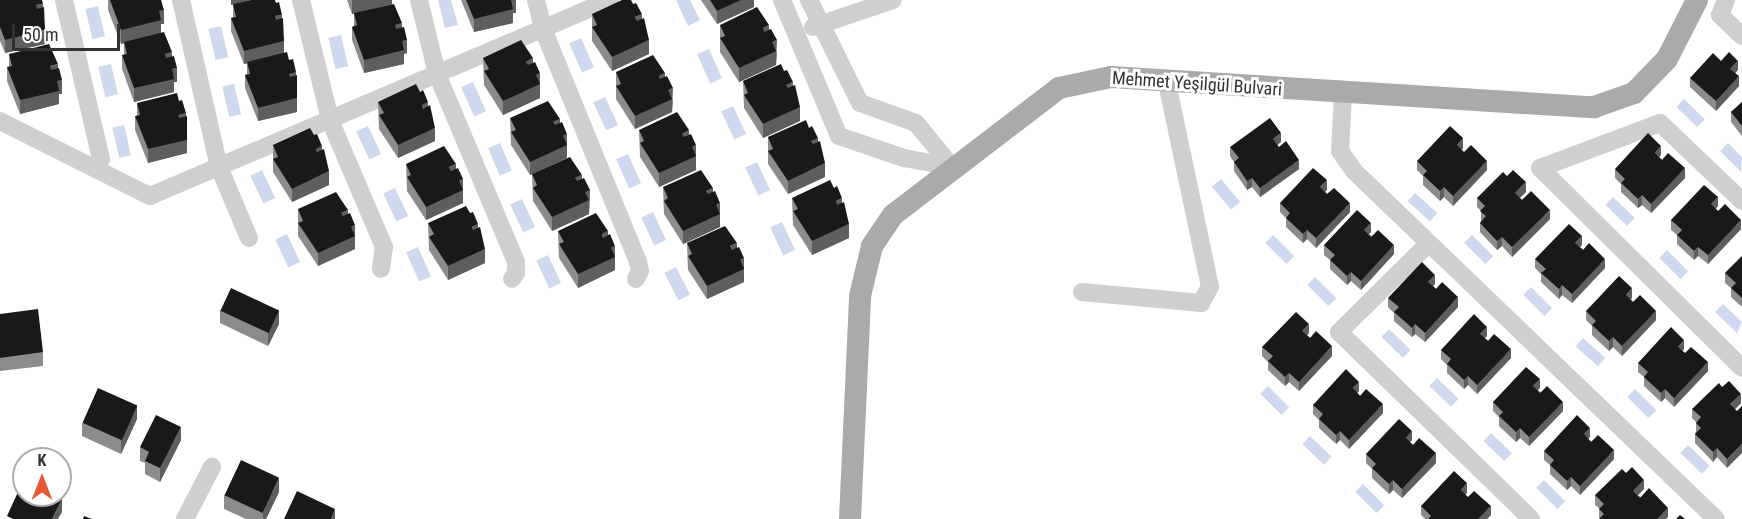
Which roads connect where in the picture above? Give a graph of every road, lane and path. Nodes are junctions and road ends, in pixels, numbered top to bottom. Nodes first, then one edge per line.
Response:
1 (64, 0) edge
2 (181, 0) edge
3 (301, 0) edge
4 (419, 0) edge
5 (536, 0) edge
6 (610, 0) edge
7 (782, 0) edge
8 (809, 0) edge
9 (893, 0) edge
10 (1697, 0) edge
11 (1726, 0) edge
12 (822, 23) junction
13 (543, 29) junction
14 (797, 34) junction
15 (1742, 36) edge
16 (437, 74) junction
17 (1166, 79) junction
18 (1343, 94) junction
19 (330, 120) junction
20 (0, 121) edge
21 (219, 167) junction
22 (952, 167) junction
23 (95, 168) junction
24 (1742, 201) edge
25 (249, 238) dead end
26 (1428, 244) junction
27 (381, 269) dead end
28 (512, 279) dead end
29 (636, 279) dead end
30 (1082, 292) dead end
31 (1742, 368) edge
32 (212, 467) dead end
33 (185, 519) edge
34 (850, 519) edge
35 (1531, 519) edge
36 (1716, 519) edge

1 - 23 street
2 - 21 street
3 - 19 street
4 - 16 street
5 - 13 street
6 - 13 street
7 - 14 street
8 - 12 street
9 - 12 street
10 - 18 main road, Mehmet Yeşilgül Bulvari
11 - 15 street
12 - 14 street
12 - 22 street
13 - 16 street
13 - 29 street
14 - 22 street
16 - 19 street
16 - 28 street
17 - 18 main road, Mehmet Yeşilgül Bulvari
17 - 22 main road, Mehmet Yeşilgül Bulvari
17 - 30 street
18 - 26 street
19 - 21 street
19 - 27 street
20 - 23 street
21 - 23 street
21 - 25 street
22 - 34 main road, Mehmet Yeşilgül Bulvari
24 - 31 street
26 - 35 street
26 - 36 street
32 - 33 street

